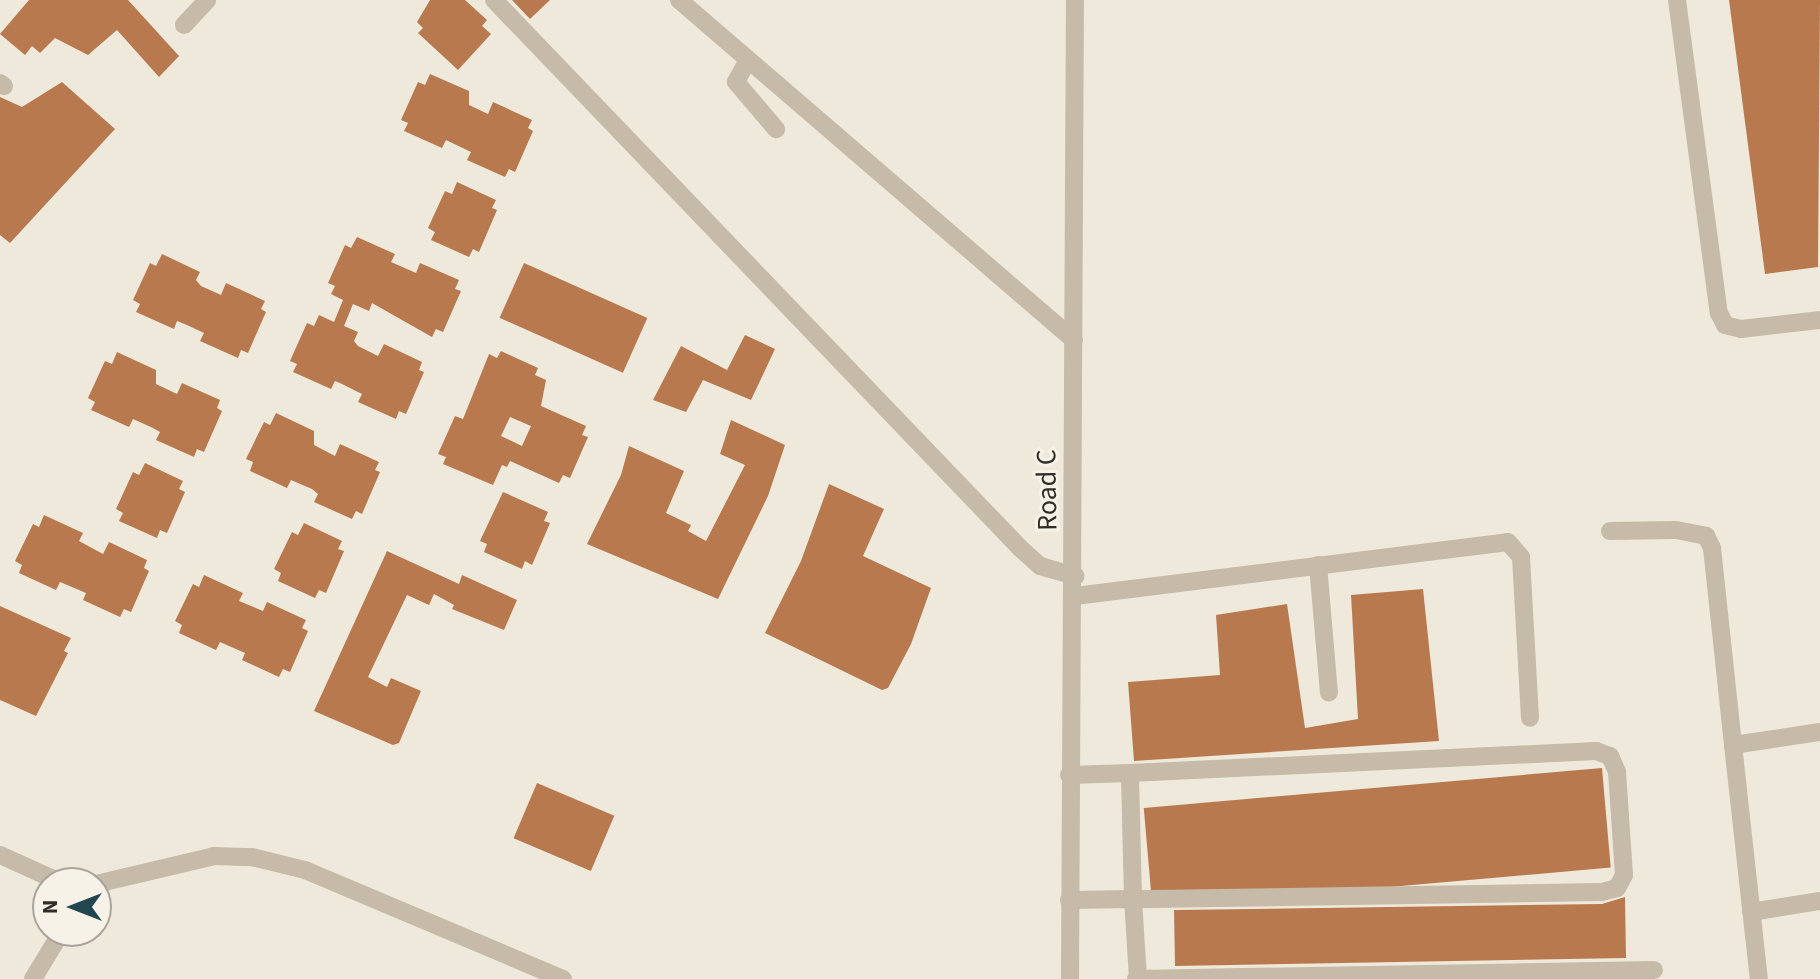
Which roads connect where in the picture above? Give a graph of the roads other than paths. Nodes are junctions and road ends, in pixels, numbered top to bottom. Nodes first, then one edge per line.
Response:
1 (207, 0) edge
2 (494, 0) edge
3 (679, 0) edge
4 (1075, 0) edge
5 (1677, 0) edge
6 (184, 25) dead end
7 (748, 60) junction
8 (776, 129) dead end
9 (1820, 320) edge
10 (1074, 340) junction
11 (1610, 531) dead end
12 (1318, 565) junction
13 (1076, 576) junction
14 (1075, 596) junction
15 (1329, 693) dead end
16 (1530, 718) dead end
17 (1820, 732) edge
18 (1733, 745) junction
19 (1130, 773) junction
20 (1069, 775) junction
21 (0, 855) edge
22 (32, 869) edge
23 (112, 880) edge
24 (1133, 899) junction
25 (1069, 900) junction
26 (1820, 901) edge
27 (1751, 912) junction
28 (52, 947) edge
29 (1654, 970) dead end
30 (33, 979) edge
31 (563, 979) edge
32 (1070, 979) edge
33 (1137, 979) edge
34 (1759, 979) edge

1 - 6 street
2 - 13 street
3 - 7 street
4 - 10 street, Road C
5 - 9 street
7 - 8 street
7 - 10 street
10 - 13 street, Road C
11 - 18 street
12 - 14 street
12 - 15 street
12 - 16 street
13 - 14 street, Road C
14 - 20 street, Road C
17 - 18 street
18 - 27 street
19 - 20 street
19 - 24 street
19 - 24 street
20 - 25 street, Road C
21 - 22 street
23 - 31 street
24 - 25 street
24 - 33 street
25 - 32 street, Road C
26 - 27 street
27 - 34 street
28 - 30 street
29 - 33 street

